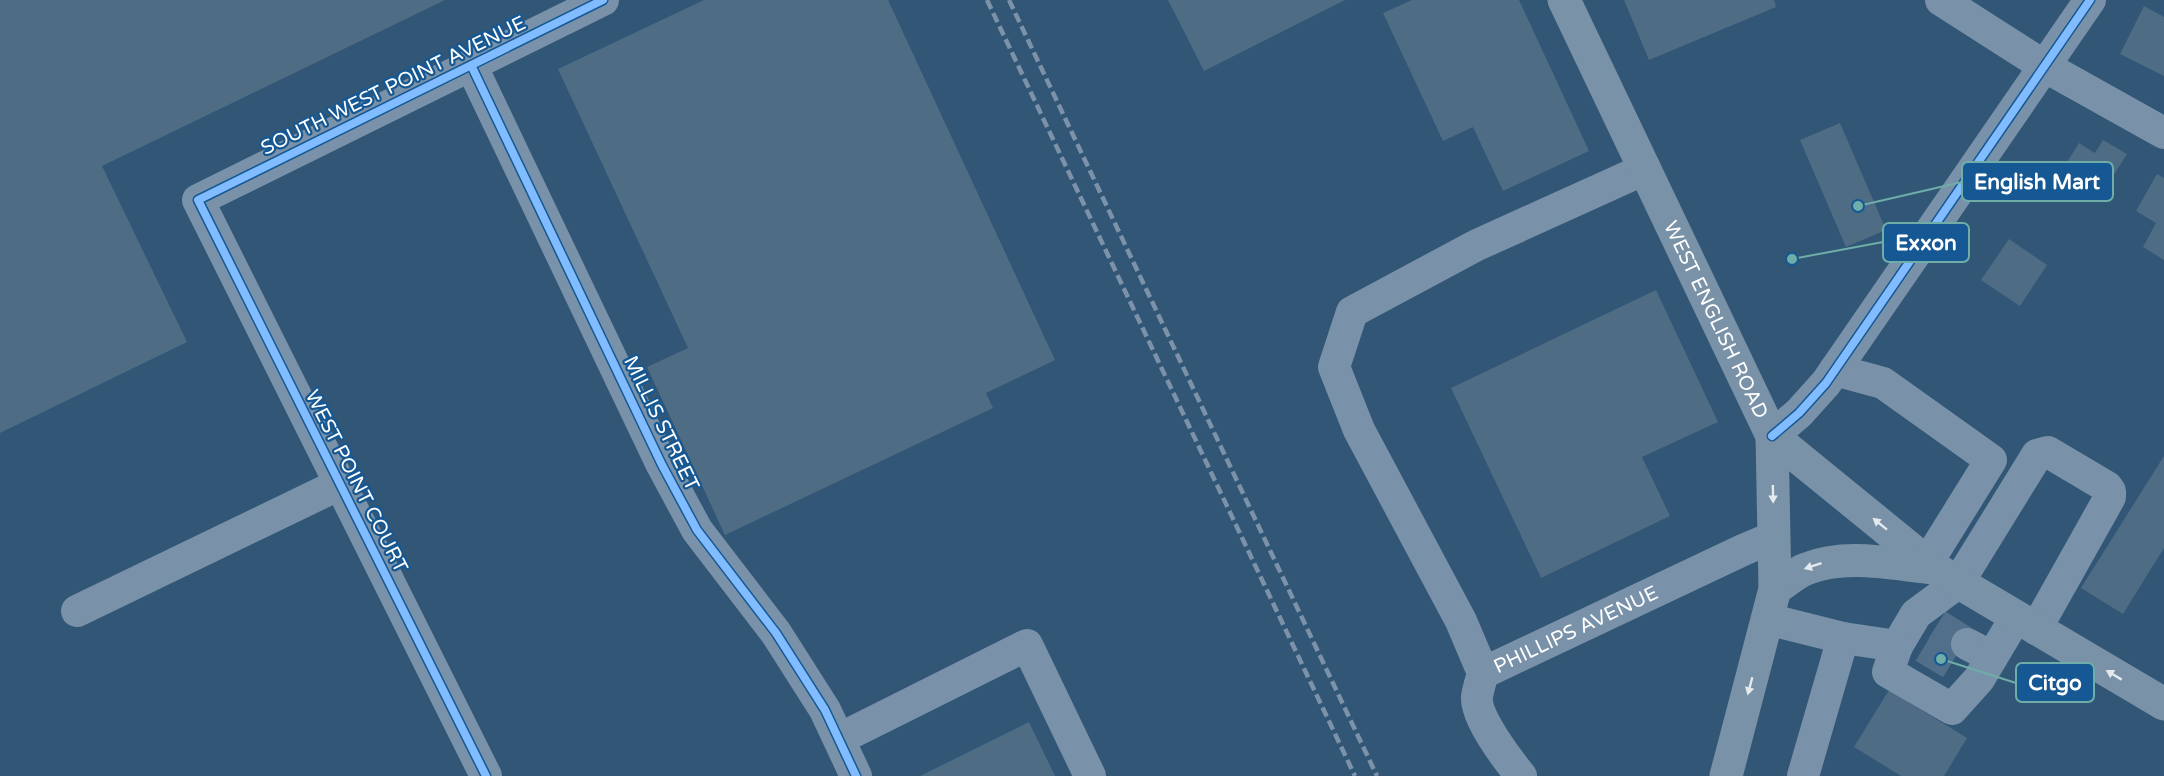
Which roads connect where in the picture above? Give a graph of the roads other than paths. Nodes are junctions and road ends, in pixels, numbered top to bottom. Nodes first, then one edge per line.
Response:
1 (603, 0) edge
2 (1564, 0) edge
3 (1941, 0) edge
4 (2090, 0) edge
5 (471, 65) junction
6 (2044, 66) junction
7 (2164, 133) edge
8 (1645, 169) junction
9 (198, 200) joint
10 (1835, 370) junction
11 (1772, 436) junction
12 (340, 484) junction
13 (1774, 537) junction
14 (1940, 572) junction
15 (1771, 604) junction
16 (77, 611) dead end
17 (2026, 623) junction
18 (1915, 633) junction
19 (1843, 638) junction
20 (1483, 673) junction
21 (2164, 704) edge
22 (839, 739) junction
23 (486, 776) edge
24 (856, 776) edge
25 (1090, 776) edge
26 (1521, 776) edge
27 (1726, 776) edge
28 (1803, 776) edge

1 - 5 street, SOUTH WEST POINT AVENUE
2 - 8 main road, WEST ENGLISH ROAD
3 - 6 street
4 - 6 street
5 - 9 street, SOUTH WEST POINT AVENUE
5 - 22 street, MILLIS STREET
6 - 7 street
6 - 10 street
8 - 11 main road, WEST ENGLISH ROAD
8 - 20 street
9 - 12 street, WEST POINT COURT
10 - 11 street
10 - 14 street
11 -> 13 main road
14 -> 11 main road, WEST ENGLISH ROAD
12 - 16 street
12 - 23 street, WEST POINT COURT
13 - 15 main road
13 - 20 street, PHILLIPS AVENUE
14 -> 15 main road
14 - 17 main road, WEST ENGLISH ROAD
14 - 17 street
14 - 18 street
15 - 19 street
15 -> 27 main road
17 - 18 street
21 -> 17 main road, WEST ENGLISH ROAD
18 - 19 street
19 - 28 street
20 - 26 street, PHILLIPS AVENUE
22 - 24 street, MILLIS STREET
22 - 25 street

